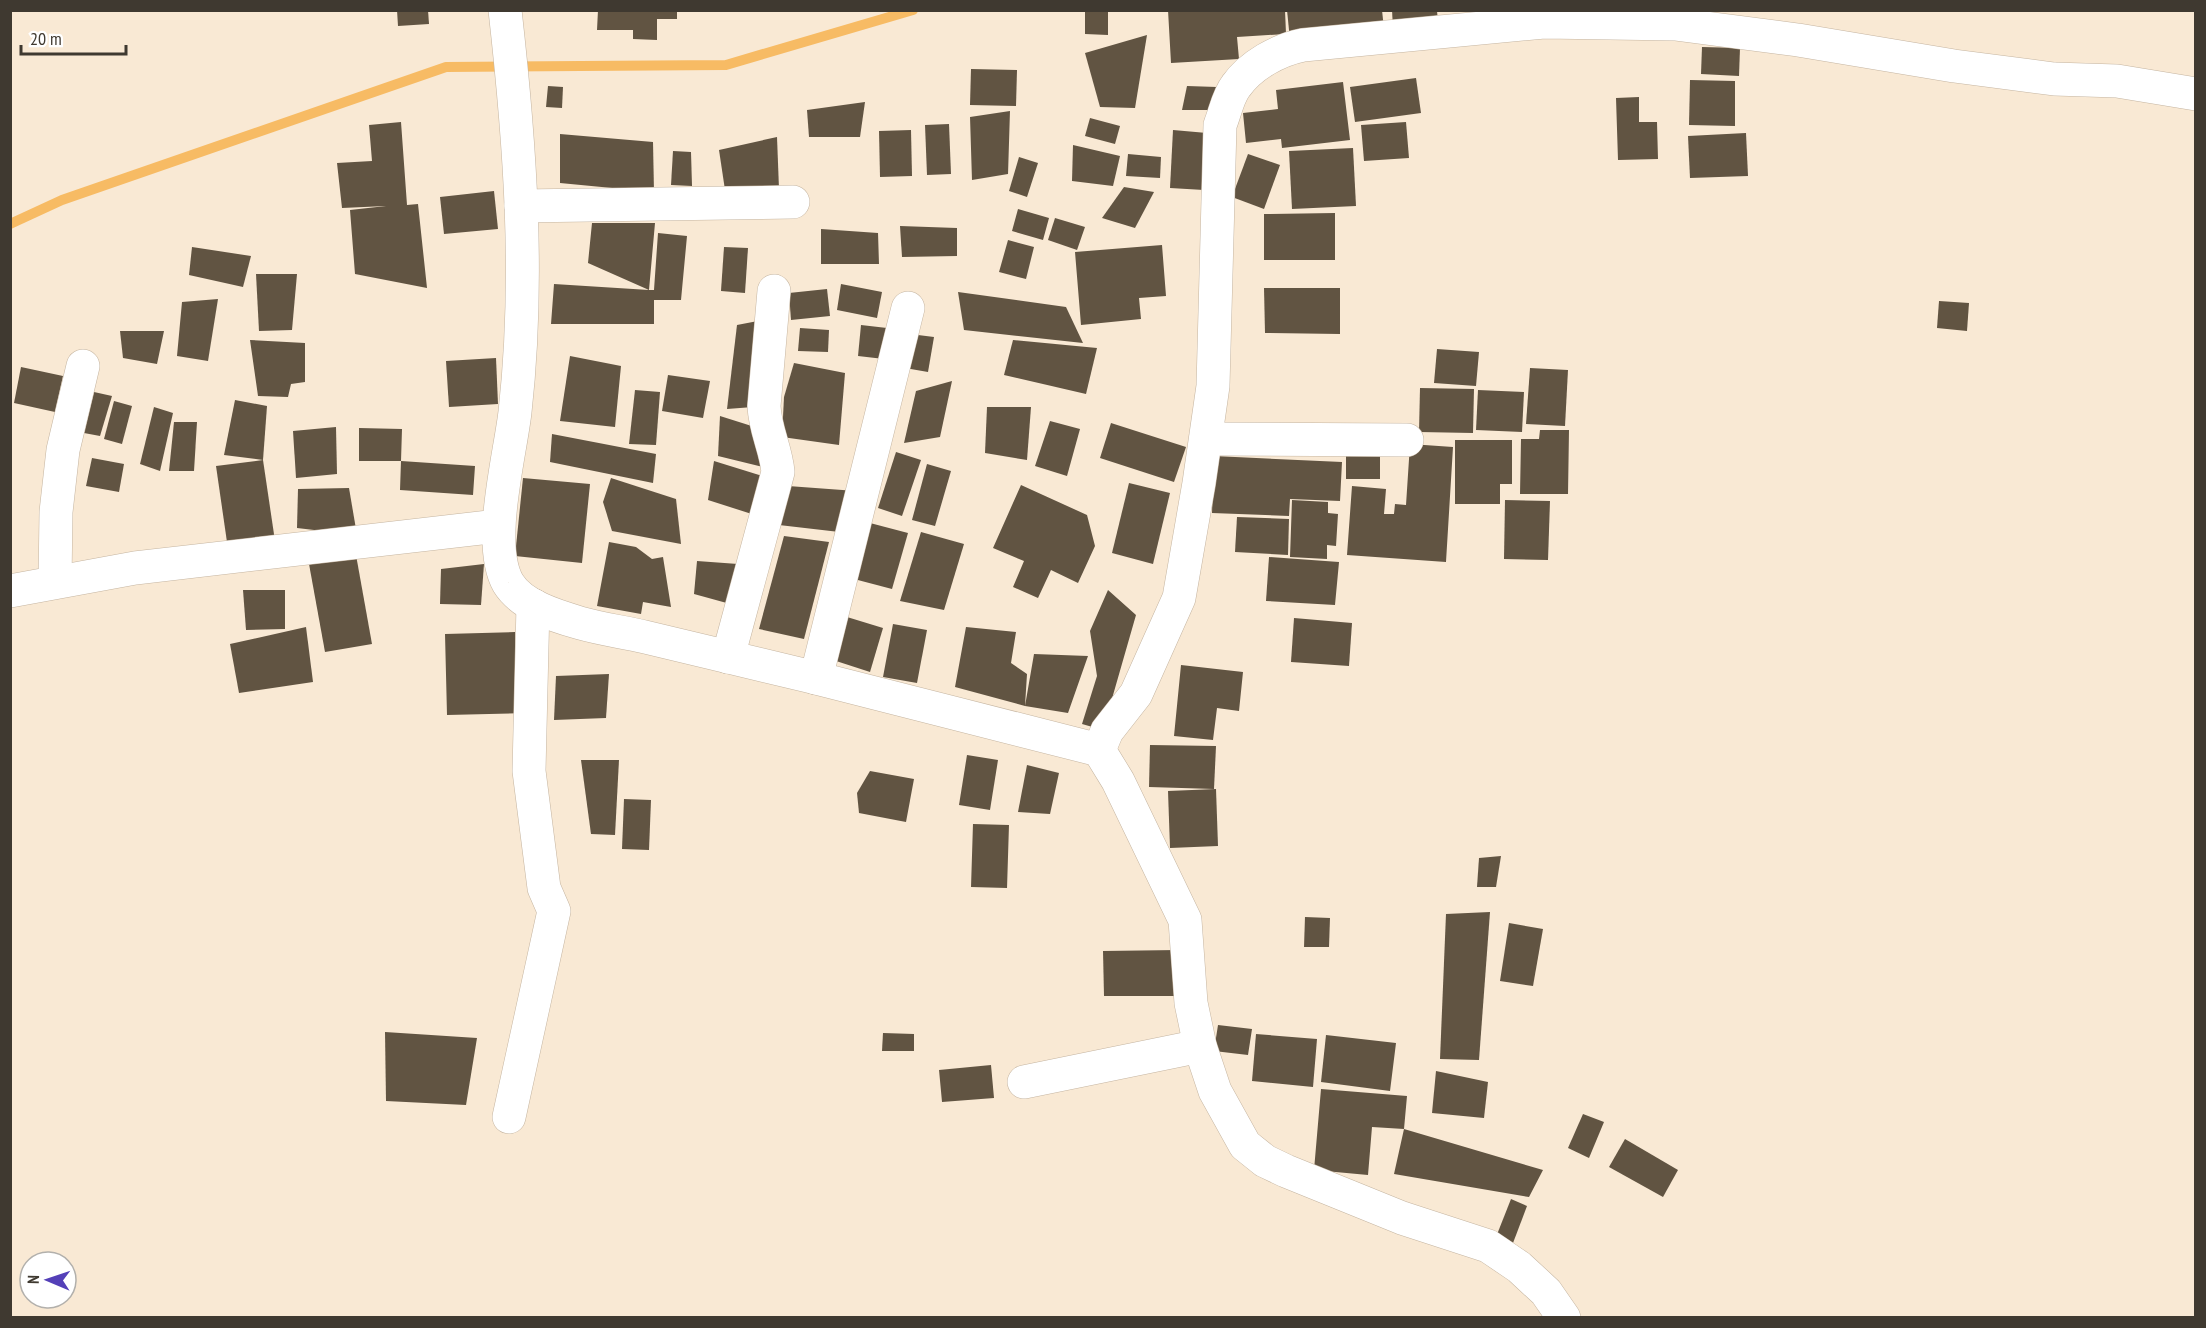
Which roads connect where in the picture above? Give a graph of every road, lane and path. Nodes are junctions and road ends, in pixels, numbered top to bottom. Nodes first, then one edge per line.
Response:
1 (506, 18) edge
2 (2196, 94) edge
3 (793, 202) dead end
4 (521, 206) junction
5 (774, 291) dead end
6 (908, 308) dead end
7 (83, 366) dead end
8 (1206, 439) junction
9 (1407, 440) dead end
10 (498, 526) junction
11 (55, 582) junction
12 (10, 591) edge
13 (533, 605) junction
14 (728, 657) junction
15 (816, 678) junction
16 (1099, 750) junction
17 (1200, 1046) junction
18 (1024, 1082) dead end
19 (509, 1117) dead end
20 (1564, 1317) edge

1 - 4 street
2 - 8 street
3 - 4 street
4 - 10 street
5 - 14 street
6 - 15 street
7 - 11 street
8 - 9 street
8 - 16 street
10 - 11 street
10 - 13 street
11 - 12 street
13 - 14 street
13 - 19 street
14 - 15 street
15 - 16 street
16 - 17 street
17 - 18 street
17 - 20 street

